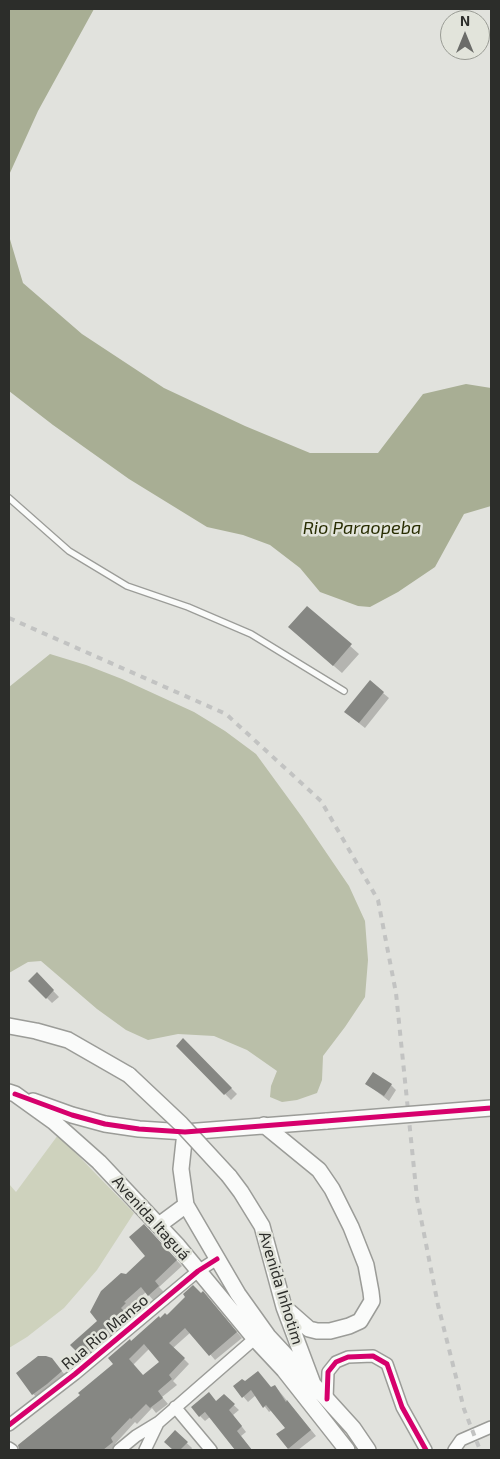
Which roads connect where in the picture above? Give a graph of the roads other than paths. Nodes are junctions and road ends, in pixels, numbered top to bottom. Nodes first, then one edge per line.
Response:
1 (9, 498) edge
2 (344, 691) dead end
3 (9, 1026) edge
4 (11, 1092) edge
5 (491, 1108) edge
6 (264, 1125) junction
7 (185, 1132) junction
8 (186, 1205) junction
9 (159, 1225) junction
10 (217, 1259) junction
11 (198, 1271) junction
12 (284, 1307) junction
13 (259, 1335) junction
14 (313, 1384) junction
15 (327, 1399) junction
16 (174, 1406) junction
17 (159, 1422) junction
18 (9, 1425) edge
19 (491, 1427) edge
20 (9, 1448) edge
21 (12, 1450) edge
22 (119, 1450) edge
23 (145, 1450) edge
24 (211, 1450) edge
25 (347, 1450) edge
26 (368, 1450) edge
27 (426, 1450) edge
28 (454, 1450) edge

1 - 2 lane
3 - 12 main road, Avenida Inhotim, bridge
4 - 7 main road
4 - 9 main road, Avenida Itaguá
5 - 6 main road, bridge
6 - 7 main road
6 - 12 main road
7 - 8 main road
8 - 9 main road
8 - 10 main road
9 - 11 main road, Avenida Itaguá
10 - 11 street, Rua Rio Manso
10 - 13 main road
11 - 13 main road, Avenida Itaguá
11 - 18 street, Rua Rio Manso
12 - 14 main road, Avenida Inhotim
13 - 14 main road
13 - 16 street
13 - 25 main road, Avenida Itaguá
14 - 15 main road, Avenida Inhotim
15 - 26 main road, Avenida Inhotim
15 - 27 street
16 - 17 street
16 - 24 street
17 - 22 street
17 - 23 street
19 - 28 street
20 - 21 street

